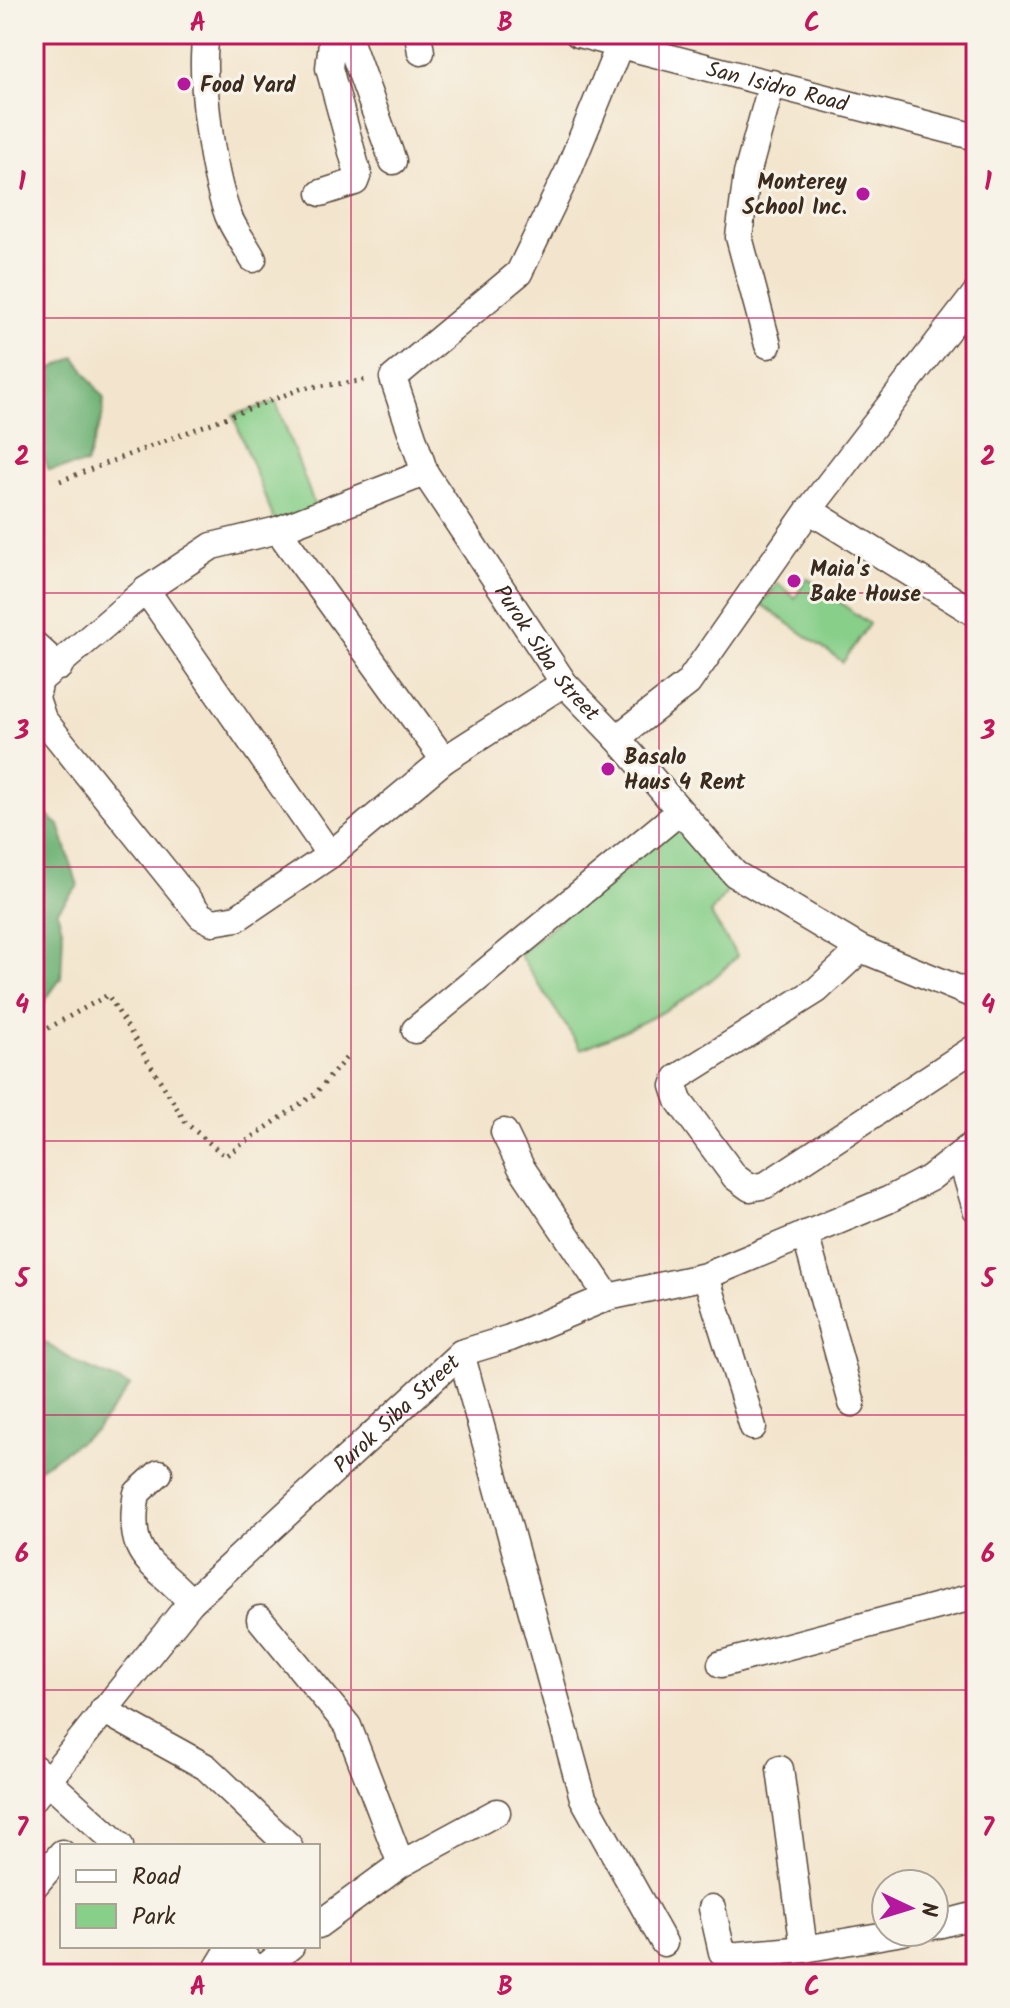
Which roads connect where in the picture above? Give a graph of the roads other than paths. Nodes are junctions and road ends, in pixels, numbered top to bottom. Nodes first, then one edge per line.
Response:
1 (206, 34) edge
2 (333, 34) edge
3 (347, 34) edge
4 (578, 34) edge
5 (620, 44) junction
6 (659, 44) edge
7 (772, 83) junction
8 (976, 137) edge
9 (393, 161) dead end
10 (321, 193) dead end
11 (253, 259) dead end
12 (976, 293) edge
13 (768, 345) dead end
14 (425, 473) junction
15 (809, 510) junction
16 (278, 530) junction
17 (146, 590) junction
18 (976, 614) edge
19 (34, 644) edge
20 (59, 667) junction
21 (564, 683) junction
22 (617, 738) junction
23 (444, 760) junction
24 (679, 812) junction
25 (330, 855) junction
26 (861, 949) junction
27 (976, 996) edge
28 (415, 1030) dead end
29 (976, 1047) edge
30 (504, 1132) dead end
31 (968, 1148) edge
32 (976, 1209) edge
33 (805, 1234) junction
34 (706, 1276) junction
35 (608, 1297) junction
36 (461, 1353) junction
37 (852, 1403) dead end
38 (753, 1427) dead end
39 (159, 1473) dead end
40 (976, 1596) edge
41 (191, 1602) junction
42 (260, 1619) dead end
43 (721, 1664) dead end
44 (103, 1710) junction
45 (780, 1769) dead end
46 (38, 1781) edge
47 (497, 1812) dead end
48 (92, 1820) junction
49 (70, 1844) edge
50 (118, 1844) edge
51 (287, 1844) edge
52 (60, 1855) edge
53 (401, 1864) junction
54 (34, 1886) edge
55 (712, 1908) dead end
56 (976, 1915) edge
57 (950, 1922) edge
58 (320, 1924) edge
59 (870, 1938) edge
60 (664, 1943) dead end
61 (230, 1948) edge
62 (233, 1948) edge
63 (289, 1948) edge
64 (804, 1949) junction
65 (261, 1972) edge
66 (214, 1974) edge

1 - 11 street
2 - 10 street
3 - 9 street
4 - 5 street, San Isidro Road
5 - 6 street, San Isidro Road
5 - 14 street, Purok Siba Street
6 - 7 street, San Isidro Road
7 - 8 street, San Isidro Road
7 - 13 street
12 - 15 street
14 - 16 street
14 - 21 street, Purok Siba Street
15 - 18 street
15 - 22 street
16 - 17 street
16 - 23 street
17 - 20 street
17 - 25 street
19 - 20 street
20 - 25 street
21 - 22 street, Purok Siba Street
21 - 23 street
22 - 24 street, Purok Siba Street
23 - 25 street
24 - 26 street, Purok Siba Street
24 - 28 street
26 - 27 street, Purok Siba Street
26 - 29 street
30 - 35 street
31 - 32 street
31 - 33 street, Purok Siba Street
33 - 34 street, Purok Siba Street
33 - 37 street
34 - 35 street, Purok Siba Street
34 - 38 street
35 - 36 street, Purok Siba Street
36 - 41 street, Purok Siba Street
36 - 60 street
39 - 41 street
40 - 43 street
41 - 44 street, Purok Siba Street
42 - 53 street
44 - 46 street, Purok Siba Street
44 - 51 street
45 - 64 street
46 - 48 street
47 - 53 street
48 - 49 street
48 - 50 street
52 - 54 street
53 - 58 street
55 - 64 street
56 - 57 street
59 - 64 street
61 - 66 street
62 - 65 street
63 - 65 street

